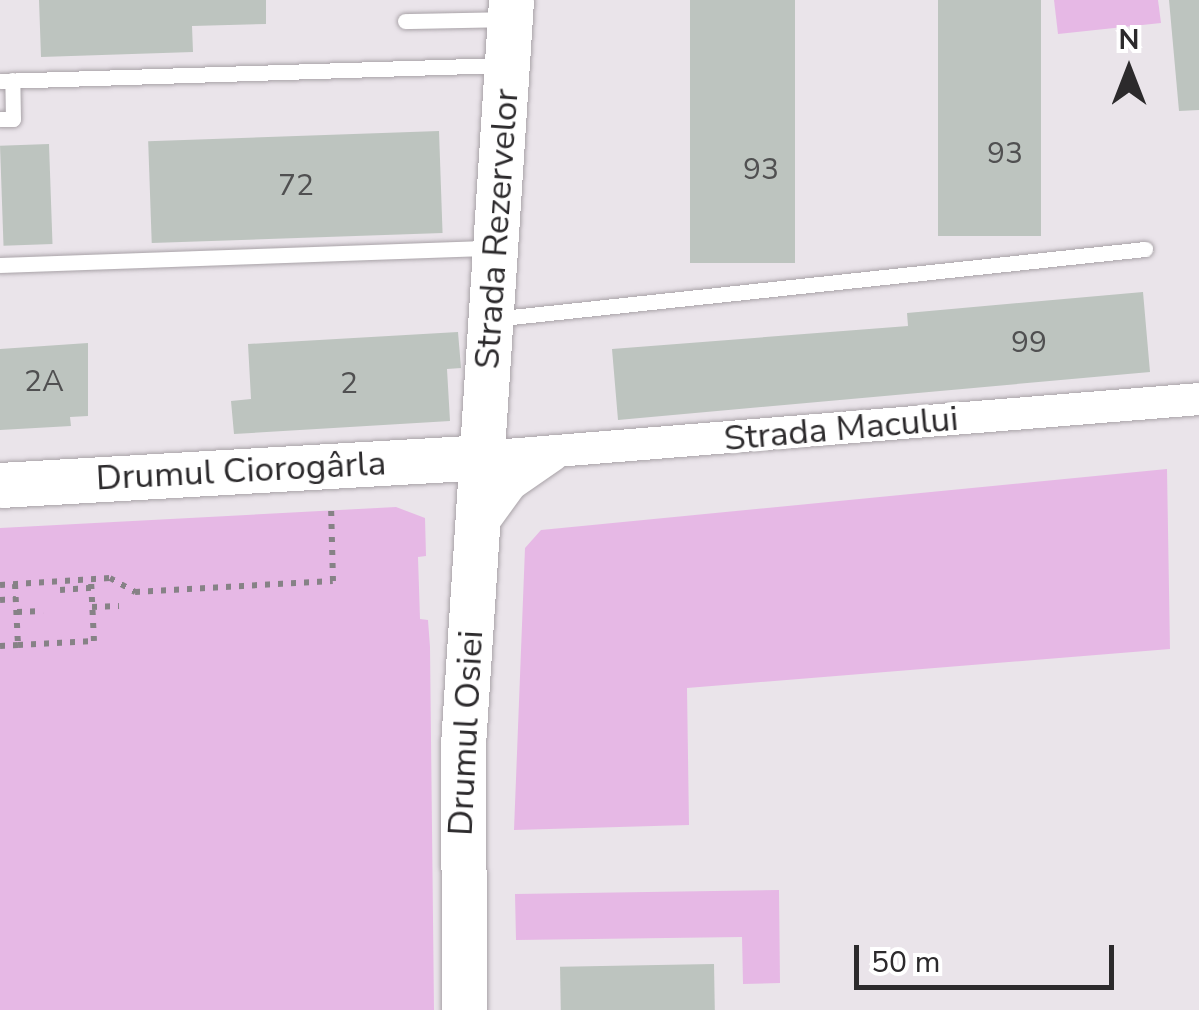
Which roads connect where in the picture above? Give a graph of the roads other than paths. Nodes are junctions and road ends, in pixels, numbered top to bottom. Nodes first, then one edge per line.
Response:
1 (511, 9) edge
2 (405, 21) dead end
3 (507, 65) junction
4 (6, 80) edge
5 (0, 119) edge
6 (496, 248) junction
7 (1145, 249) dead end
8 (0, 265) edge
9 (491, 319) junction
10 (1199, 399) edge
11 (560, 452) junction
12 (482, 457) junction
13 (0, 485) edge
14 (478, 532) junction
15 (464, 1010) edge

1 - 2 lane
1 - 3 street, Strada Rezervelor
3 - 4 lane
3 - 6 street, Strada Rezervelor
4 - 5 lane
6 - 8 lane
6 - 9 street, Strada Rezervelor
7 - 9 lane
9 - 12 street, Strada Rezervelor
10 - 11 street, Strada Macului
11 - 12 street, Strada Macului
11 - 14 street
12 - 13 street, Drumul Ciorogârla
12 - 14 street, Drumul Osiei
14 - 15 street, Drumul Osiei

